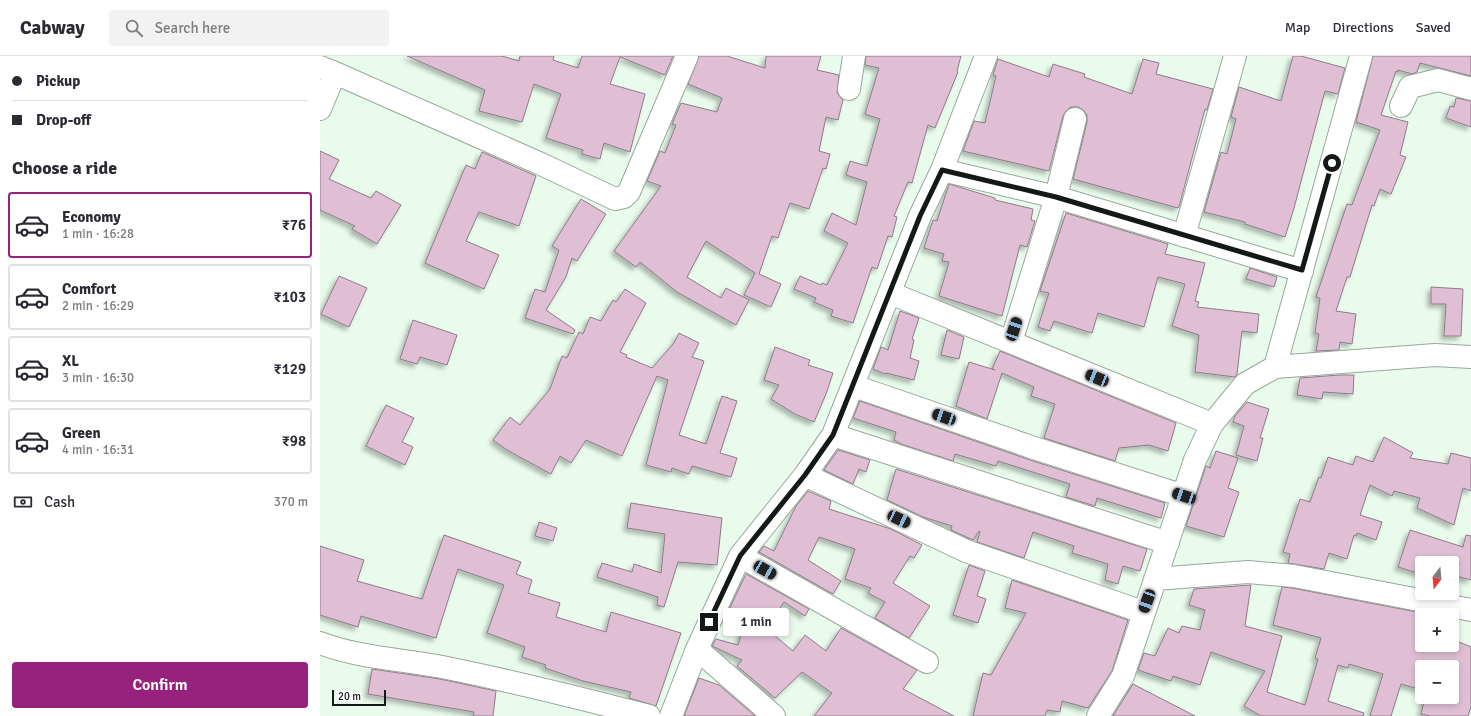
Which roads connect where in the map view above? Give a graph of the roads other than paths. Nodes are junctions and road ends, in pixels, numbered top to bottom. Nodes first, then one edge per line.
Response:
1 (687, 56) edge
2 (854, 56) edge
3 (986, 56) edge
4 (1235, 56) edge
5 (1361, 56) edge
6 (327, 70) edge
7 (849, 89) dead end
8 (1471, 89) edge
9 (1401, 106) dead end
10 (320, 109) edge
11 (1075, 119) dead end
12 (942, 170) junction
13 (1056, 197) junction
14 (1184, 236) junction
15 (1302, 270) junction
16 (890, 293) junction
17 (1010, 342) junction
18 (1471, 357) edge
19 (1275, 367) junction
20 (854, 386) junction
21 (1212, 424) junction
22 (833, 435) junction
23 (805, 475) junction
24 (1184, 496) junction
25 (1168, 543) junction
26 (740, 556) junction
27 (1155, 579) junction
28 (1471, 610) edge
29 (1143, 612) junction
30 (320, 643) edge
31 (697, 649) junction
32 (927, 662) dead end
33 (649, 716) edge
34 (671, 716) edge
35 (774, 716) edge
36 (1098, 716) edge

1 - 6 street
2 - 7 street
3 - 12 street
4 - 14 street
5 - 15 street
6 - 10 street
8 - 9 street
11 - 13 street
12 - 13 street
12 - 16 street
13 - 14 street
13 - 17 street
14 - 15 street
15 - 19 street
16 - 17 street
16 - 20 street
17 - 21 street
18 - 19 street
19 - 21 street
20 - 22 street
20 - 24 street
21 - 24 street
22 - 23 street
22 - 25 street
23 - 26 street
23 - 29 street
24 - 25 street
25 - 27 street
26 - 31 street
26 - 32 street
27 - 28 street
27 - 29 street
29 - 36 street
30 - 33 street
31 - 34 street
31 - 35 street

